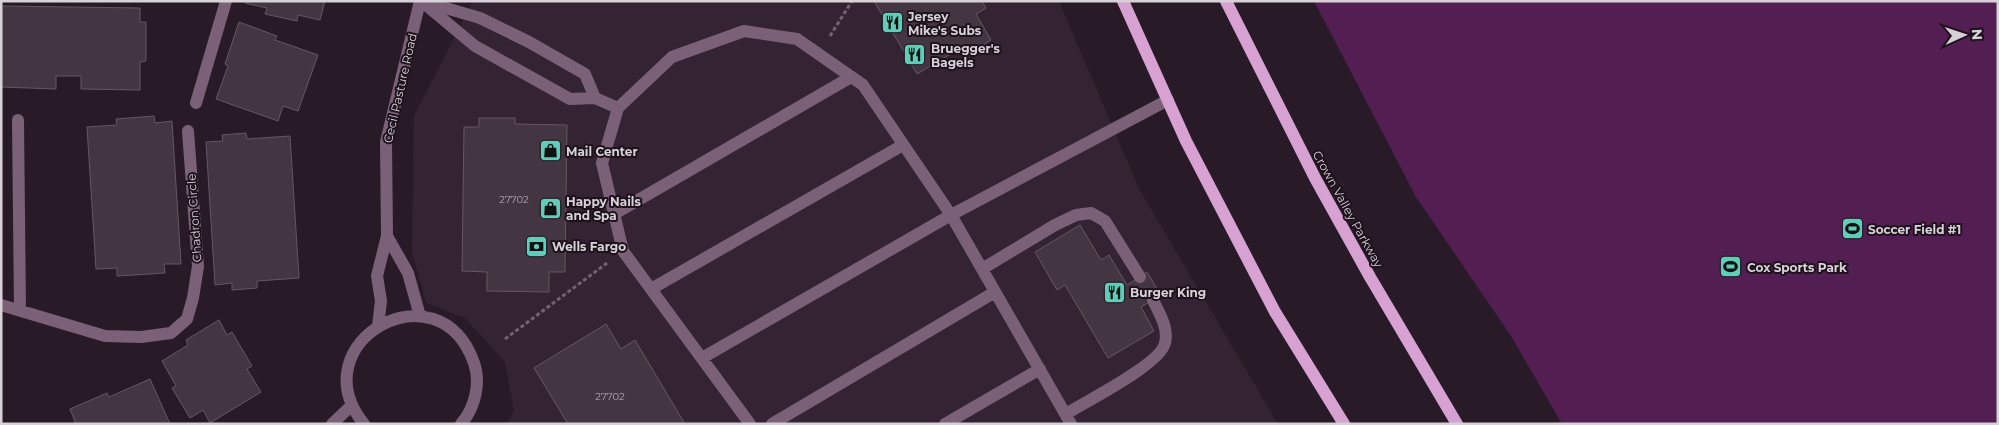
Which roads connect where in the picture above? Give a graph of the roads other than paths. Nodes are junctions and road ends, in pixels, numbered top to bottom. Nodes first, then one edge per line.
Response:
1 (226, 1) edge
2 (422, 1) edge
3 (1123, 1) edge
4 (1226, 1) edge
5 (851, 77) junction
6 (594, 98) junction
7 (1168, 100) junction
8 (196, 103) dead end
9 (618, 108) junction
10 (18, 120) dead end
11 (188, 131) dead end
12 (903, 145) junction
13 (614, 214) junction
14 (951, 215) junction
15 (387, 236) junction
16 (982, 269) junction
17 (1140, 277) tunnel mouth
18 (651, 289) junction
19 (995, 292) junction
20 (1153, 300) tunnel mouth
21 (1, 306) edge
22 (20, 310) junction
23 (420, 316) junction
24 (378, 326) junction
25 (702, 358) junction
26 (1040, 369) junction
27 (352, 405) junction
28 (1068, 419) edge
29 (332, 424) edge
30 (364, 424) edge
31 (461, 424) edge
32 (750, 424) edge
33 (772, 424) edge
34 (945, 424) edge
35 (1344, 424) edge
36 (1457, 424) edge

1 - 8 street
2 - 6 street
2 - 6 street
2 - 15 street, Cecil Pasture Road
3 - 7 main road
4 - 36 main road, Crown Valley Parkway
5 - 9 street
5 - 12 street
5 - 13 street
6 - 9 street
7 - 14 street
7 - 35 main road
9 - 13 street
10 - 22 street
11 - 22 street, Chadron Circle
12 - 14 street
12 - 18 street
13 - 18 street
14 - 16 street
14 - 25 street
15 - 23 street, Cecil Pasture Road
15 - 24 street, Cecil Pasture Road
16 - 17 street
16 - 19 street
18 - 25 street
19 - 26 street
19 - 33 street
20 - 28 street
21 - 22 street, Chadron Circle
23 - 24 street
23 - 31 street
24 - 27 street
25 - 32 street
26 - 28 street
26 - 34 street
27 - 29 street
27 - 30 street

